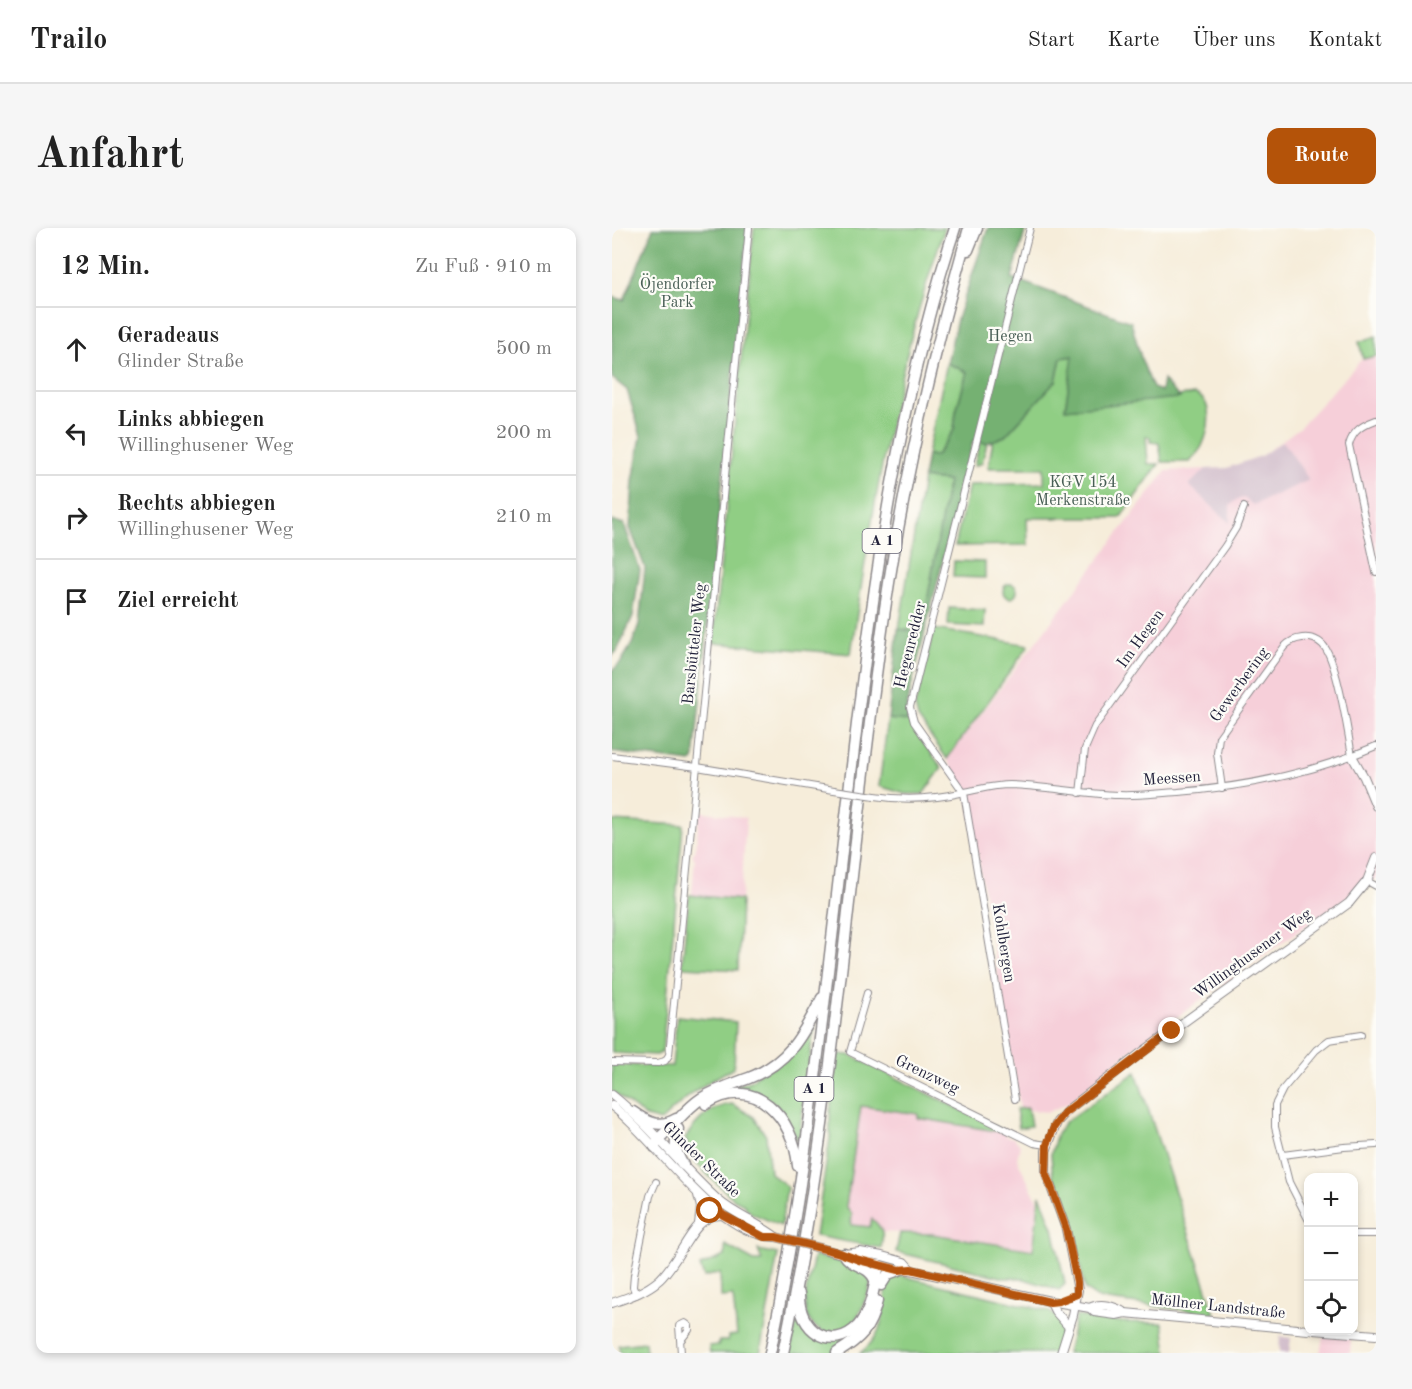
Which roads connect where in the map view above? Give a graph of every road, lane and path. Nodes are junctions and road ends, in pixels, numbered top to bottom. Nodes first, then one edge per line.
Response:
1 (749, 228) edge
2 (955, 228) edge
3 (969, 228) edge
4 (977, 228) edge
5 (1030, 228) edge
6 (947, 303) junction
7 (1376, 420) edge
8 (1244, 507) dead end
9 (1376, 572) edge
10 (1376, 746) edge
11 (612, 756) edge
12 (1352, 756) junction
13 (697, 767) junction
14 (1222, 789) junction
15 (964, 793) junction
16 (1080, 793) junction
17 (1376, 806) edge
18 (1376, 858) edge
19 (1367, 881) junction
20 (1376, 886) edge
21 (826, 990) junction
22 (867, 993) dead end
23 (1361, 1035) dead end
24 (612, 1062) edge
25 (612, 1095) edge
26 (1015, 1099) dead end
27 (612, 1106) edge
28 (633, 1112) junction
29 (681, 1116) junction
30 (678, 1129) junction
31 (658, 1143) junction
32 (1047, 1145) junction
33 (1376, 1145) edge
34 (1283, 1155) junction
35 (683, 1165) junction
36 (656, 1182) dead end
37 (799, 1187) junction
38 (698, 1195) junction
39 (714, 1202) junction
40 (1304, 1211) edge
41 (723, 1215) junction
42 (704, 1216) junction
43 (1358, 1234) edge
44 (1376, 1234) edge
45 (776, 1237) junction
46 (844, 1254) junction
47 (883, 1261) junction
48 (800, 1264) junction
49 (911, 1269) junction
50 (899, 1270) junction
51 (878, 1283) junction
52 (636, 1294) junction
53 (1077, 1294) junction
54 (1050, 1302) junction
55 (612, 1303) edge
56 (1075, 1306) junction
57 (1069, 1327) junction
58 (1304, 1330) edge
59 (1358, 1334) edge
60 (1376, 1335) edge
61 (681, 1341) dead end
62 (681, 1353) edge
63 (770, 1353) edge
64 (783, 1353) edge
65 (837, 1353) edge
66 (1061, 1353) edge

1 - 13 street, Barsbütteler Weg
2 - 21 highway, A 1
3 - 6 highway, A 1
4 - 6 highway
5 - 15 street, Hegenredder
6 - 48 highway, A 1
7 - 9 street
8 - 16 street, Im Hegen
10 - 12 street, Meessen
11 - 13 street
12 - 14 street, Meessen
12 - 14 street, Gewerbering
12 - 17 main road
13 - 15 street, bridge
13 - 24 street, Barsbütteler Weg
14 - 16 street, Meessen
15 - 16 street, Meessen
15 - 26 street, Kohlbergen
18 - 19 main road, Willinghusener Weg
19 - 20 street
19 - 32 main road, Willinghusener Weg
21 - 29 highway
21 - 37 highway, A 1
22 - 32 street, Grenzweg
23 - 34 street
25 - 28 main road, Glinder Straße
27 - 31 main road, Glinder Straße
28 - 29 highway
28 - 31 main road, Glinder Straße
29 - 31 highway
30 - 31 highway
30 - 35 highway
30 - 37 highway
31 - 35 main road, Glinder Straße
31 - 38 main road, Glinder Straße
32 - 53 main road, Willinghusener Weg
33 - 34 street
34 - 40 street
35 - 39 main road, Glinder Straße
36 - 52 street
37 - 63 highway, A 1
38 - 39 main road, Glinder Straße
38 - 42 main road
39 - 41 main road, Glinder Straße
39 - 42 main road
39 - 45 main road, Glinder Straße
41 - 42 main road
41 - 45 main road, Glinder Straße
42 - 52 main road
43 - 44 street
45 - 46 main road, Glinder Straße, bridge
46 - 47 main road, Glinder Straße
46 - 51 highway
47 - 49 main road, Glinder Straße
47 - 50 main road, Glinder Straße
47 - 51 highway
48 - 51 highway
48 - 64 highway, A 1
49 - 50 main road, Glinder Straße
49 - 54 main road, Glinder Straße
50 - 51 highway
51 - 65 highway
52 - 55 main road
53 - 54 main road
53 - 56 main road, Willinghusener Weg
54 - 56 main road, Glinder Straße
54 - 57 main road
56 - 57 main road, Willinghusener Weg
56 - 58 main road, Möllner Landstraße
57 - 66 main road, Willinghusener Weg
59 - 60 main road
61 - 62 street

